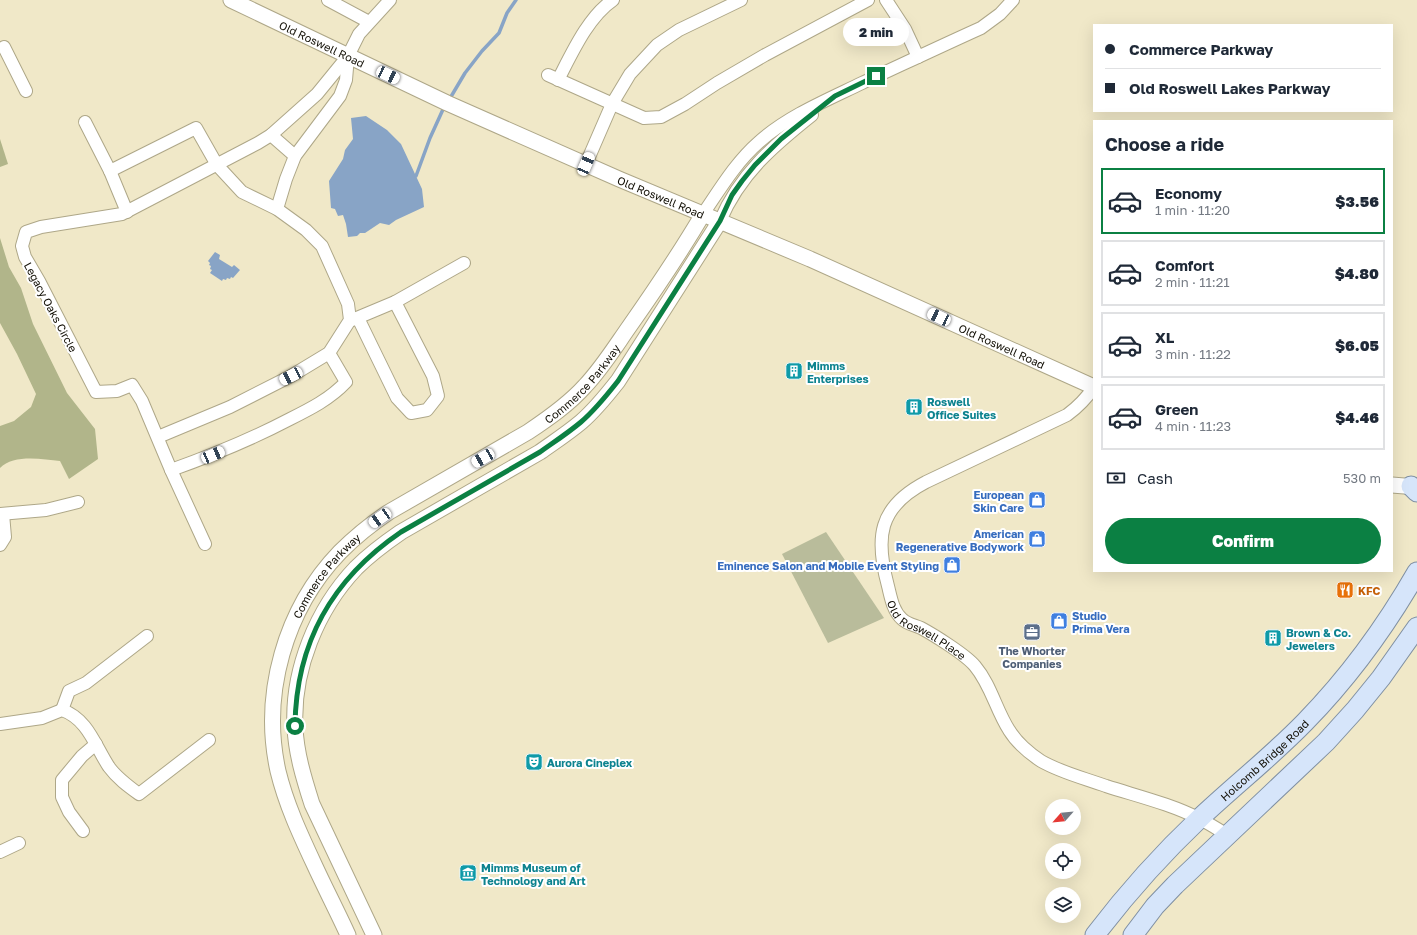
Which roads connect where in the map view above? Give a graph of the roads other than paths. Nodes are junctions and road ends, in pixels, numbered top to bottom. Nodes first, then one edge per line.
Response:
1 (231, 0) edge
2 (328, 0) edge
3 (390, 0) edge
4 (613, 0) edge
5 (740, 0) edge
6 (868, 0) edge
7 (886, 0) edge
8 (1013, 0) edge
9 (369, 22) junction
10 (2, 44) edge
11 (348, 56) junction
12 (918, 57) junction
13 (26, 91) dead end
14 (835, 96) junction
15 (612, 104) junction
16 (85, 122) dead end
17 (271, 135) junction
18 (295, 156) junction
19 (586, 164) junction
20 (217, 165) junction
21 (110, 171) junction
22 (277, 209) junction
23 (127, 212) junction
24 (703, 214) junction
25 (720, 221) junction
26 (464, 263) dead end
27 (395, 302) junction
28 (354, 319) junction
29 (329, 353) junction
30 (1093, 387) edge
31 (1093, 388) edge
32 (158, 436) junction
33 (171, 470) junction
34 (1393, 485) edge
35 (1415, 489) edge
36 (78, 502) dead end
37 (1, 514) edge
38 (205, 544) dead end
39 (0, 545) edge
40 (1417, 572) edge
41 (1417, 627) edge
42 (147, 636) dead end
43 (62, 710) junction
44 (0, 724) edge
45 (209, 740) dead end
46 (96, 744) junction
47 (1200, 819) junction
48 (83, 831) dead end
49 (1229, 836) junction
50 (19, 843) dead end
51 (0, 852) edge
52 (348, 935) edge
53 (374, 935) edge
54 (1095, 935) edge
55 (1133, 935) edge

1 - 11 street, Old Roswell Road
2 - 9 street
3 - 9 street
4 - 15 street
5 - 15 street
6 - 15 street
7 - 12 street
8 - 12 street
9 - 11 street
10 - 13 street
11 - 17 street, Legacy Oaks Circle
11 - 18 street
11 - 19 street, Old Roswell Road
12 - 14 street
14 - 24 street
14 - 25 street
15 - 19 street
16 - 21 street
17 - 18 street
17 - 20 street, Legacy Oaks Circle
18 - 22 street
19 - 24 street, Old Roswell Road
20 - 21 street
20 - 22 street
20 - 23 street, Legacy Oaks Circle
21 - 23 street
22 - 28 street
23 - 32 street, Legacy Oaks Circle
24 - 25 street, Old Roswell Road
24 - 52 street, Commerce Parkway
25 - 30 street, Old Roswell Road
25 - 53 street, Commerce Parkway
26 - 27 street
27 - 28 street
27 - 28 street
28 - 29 street
29 - 32 street
29 - 33 street
31 - 47 street, Old Roswell Place
32 - 33 street, Legacy Oaks Circle
33 - 38 street, Legacy Oaks Circle
34 - 35 street
36 - 37 street
37 - 39 street
40 - 47 main road, Holcomb Bridge Road
41 - 49 main road
42 - 43 street
43 - 44 street
43 - 46 street
45 - 46 street
46 - 48 street
47 - 49 street, Old Roswell Place
47 - 54 main road, Holcomb Bridge Road
49 - 55 main road
50 - 51 street

